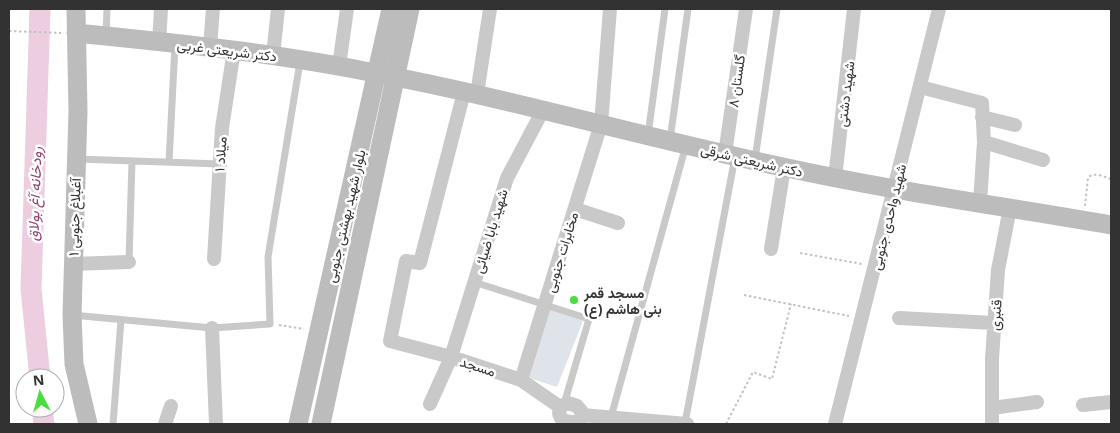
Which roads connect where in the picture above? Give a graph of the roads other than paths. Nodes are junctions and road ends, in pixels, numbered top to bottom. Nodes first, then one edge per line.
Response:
1 (76, 9) edge
2 (107, 9) edge
3 (161, 9) edge
4 (213, 9) edge
5 (278, 9) edge
6 (347, 9) edge
7 (391, 9) edge
8 (410, 9) edge
9 (490, 9) edge
10 (610, 9) edge
11 (665, 9) edge
12 (688, 9) edge
13 (746, 9) edge
14 (777, 9) edge
15 (854, 9) edge
16 (939, 9) edge
17 (76, 33) junction
18 (106, 36) junction
19 (167, 42) junction
20 (210, 47) junction
21 (234, 50) junction
22 (273, 55) junction
23 (300, 59) junction
24 (339, 66) junction
25 (376, 73) junction
26 (396, 77) junction
27 (920, 87) junction
28 (471, 93) junction
29 (543, 110) junction
30 (982, 118) junction
31 (602, 124) junction
32 (1015, 125) dead end
33 (648, 136) junction
34 (984, 142) junction
35 (678, 143) junction
36 (730, 155) junction
37 (76, 159) junction
38 (1043, 160) dead end
39 (132, 161) junction
40 (755, 161) junction
41 (169, 162) junction
42 (220, 164) junction
43 (784, 168) junction
44 (835, 178) junction
45 (895, 188) junction
46 (980, 203) junction
47 (1010, 208) junction
48 (575, 209) junction
49 (618, 223) dead end
50 (1111, 225) edge
51 (771, 249) dead end
52 (214, 259) dead end
53 (129, 262) joint
54 (72, 264) junction
55 (474, 282) junction
56 (545, 305) junction
57 (72, 315) junction
58 (899, 318) dead end
59 (121, 320) junction
60 (994, 323) junction
61 (212, 328) junction
62 (451, 357) junction
63 (521, 380) junction
64 (1037, 402) dead end
65 (1111, 402) edge
66 (430, 404) dead end
67 (1083, 405) dead end
68 (171, 406) dead end
69 (562, 406) junction
70 (992, 408) junction
71 (582, 415) junction
72 (611, 417) junction
73 (563, 423) edge
74 (88, 424) edge
75 (113, 424) edge
76 (165, 424) edge
77 (216, 424) edge
78 (298, 424) edge
79 (321, 424) edge
80 (686, 424) edge
81 (836, 424) edge
82 (992, 424) edge

1 - 17 main road, آغبلاغ جنوبی ۱
2 - 18 lane
3 - 19 street
4 - 20 street
5 - 22 street
6 - 24 street
7 - 25 main road, بلوار شهید بهشتی جنوبی
8 - 26 main road, بلوار شهید بهشتی جنوبی
9 - 28 street
10 - 31 street, مخابرات جنوبی
11 - 33 lane
12 - 35 lane
13 - 36 street, گلستان ۸
14 - 40 lane
15 - 44 street, شهید دشتی
16 - 27 street, شهید واحدی جنوبی
17 - 18 main road, دکتر شریعتی غربی
17 - 37 main road, آغبلاغ جنوبی ۱
18 - 19 main road, دکتر شریعتی غربی
19 - 20 main road, دکتر شریعتی غربی
19 - 41 lane
20 - 21 main road, دکتر شریعتی غربی
21 - 22 main road, دکتر شریعتی غربی
21 - 42 street, میلاد ۱
22 - 23 main road, دکتر شریعتی غربی
23 - 24 main road, دکتر شریعتی غربی
23 - 61 lane
24 - 25 main road, دکتر شریعتی غربی
25 - 26 main road, دکتر شریعتی غربی
25 - 78 main road, بلوار شهید بهشتی جنوبی
26 - 28 main road, دکتر شریعتی شرقی
26 - 79 main road, بلوار شهید بهشتی جنوبی
27 - 30 street
27 - 45 street, شهید واحدی جنوبی
28 - 29 main road, دکتر شریعتی شرقی
28 - 62 street, مسجد
29 - 31 main road, دکتر شریعتی شرقی
29 - 55 street, شهيد بابا ضيائی
30 - 32 street
30 - 34 street
31 - 33 main road, دکتر شریعتی شرقی
31 - 48 street, مخابرات جنوبی
33 - 35 main road, دکتر شریعتی شرقی
34 - 38 street
34 - 46 street
35 - 36 main road, دکتر شریعتی شرقی
35 - 72 lane
36 - 40 main road, دکتر شریعتی شرقی
36 - 80 lane
37 - 39 lane
37 - 54 main road, آغبلاغ جنوبی ۱
39 - 41 lane
39 - 53 lane
40 - 43 main road, دکتر شریعتی شرقی
41 - 42 lane
42 - 52 street, میلاد ۱
43 - 44 main road, دکتر شریعتی شرقی
43 - 51 street
44 - 45 main road, دکتر شریعتی شرقی
45 - 46 main road, دکتر شریعتی شرقی
45 - 81 street, شهید واحدی جنوبی
46 - 47 main road, دکتر شریعتی شرقی
47 - 50 main road, دکتر شریعتی شرقی
47 - 60 street, قنبری
48 - 49 street
48 - 56 street, مخابرات جنوبی
53 - 54 street
54 - 57 main road, آغبلاغ جنوبی ۱
55 - 56 lane
55 - 62 street, شهيد بابا ضيائی
56 - 63 street, مخابرات جنوبی
56 - 69 lane
57 - 59 lane
57 - 74 main road, آغبلاغ جنوبی ۱
58 - 60 street
59 - 61 lane
59 - 75 lane
60 - 70 street, قنبری
61 - 77 street
62 - 63 street, مسجد
62 - 66 street, شهيد بابا ضيائی
63 - 69 street, مسجد
64 - 70 street
65 - 67 street
68 - 76 street
69 - 71 street
69 - 73 street
70 - 82 street, قنبری
71 - 72 street
71 - 73 street
72 - 80 street

